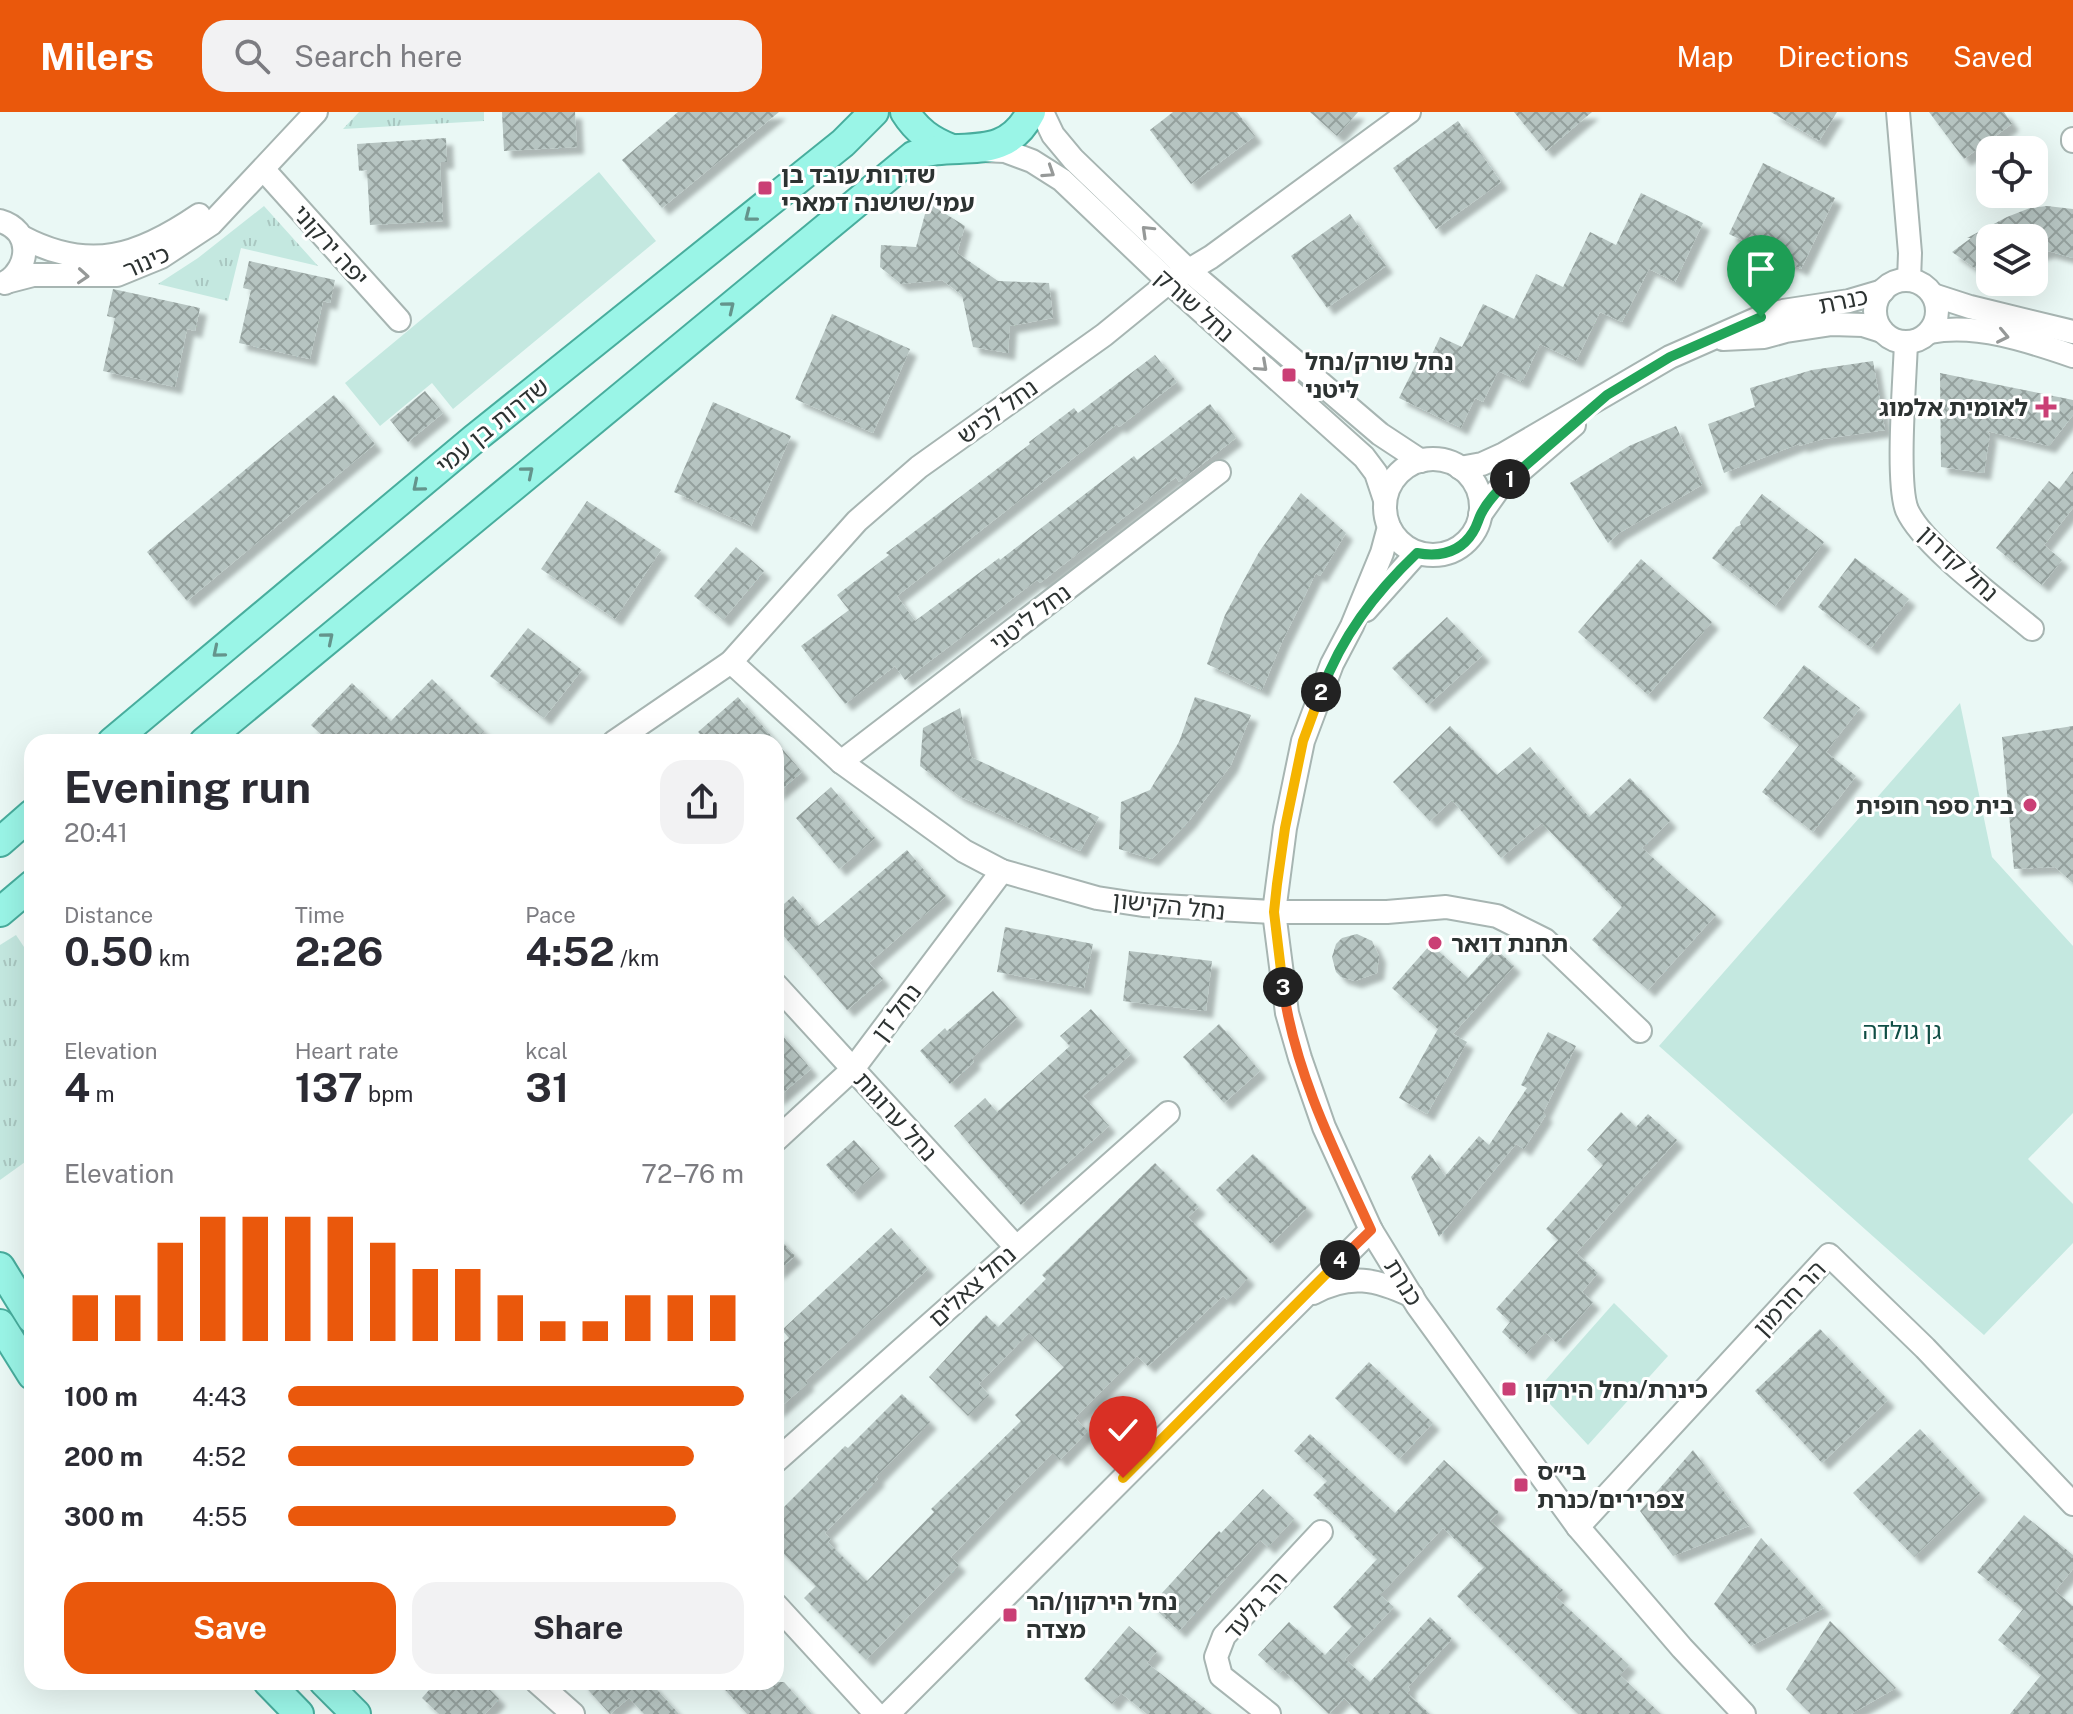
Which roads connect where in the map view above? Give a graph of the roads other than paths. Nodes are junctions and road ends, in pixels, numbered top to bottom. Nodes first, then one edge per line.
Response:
1 (316, 112) edge
2 (874, 112) edge
3 (905, 112) edge
4 (1031, 112) edge
5 (1042, 112) edge
6 (1409, 112) edge
7 (1898, 112) edge
8 (964, 149) junction
9 (262, 172) junction
10 (0, 221) edge
11 (22, 237) junction
12 (1178, 276) junction
13 (1909, 280) junction
14 (3, 283) edge
15 (1883, 291) junction
16 (1933, 295) junction
17 (399, 320) dead end
18 (1882, 331) junction
19 (1930, 332) junction
20 (2073, 332) edge
21 (1714, 340) junction
22 (1906, 342) junction
23 (2073, 356) edge
24 (1607, 395) junction
25 (1421, 461) junction
26 (1460, 468) junction
27 (1219, 472) dead end
28 (1385, 500) junction
29 (1480, 515) junction
30 (1389, 527) junction
31 (1417, 553) junction
32 (1352, 626) junction
33 (2032, 629) dead end
34 (731, 662) junction
35 (122, 734) edge
36 (214, 734) edge
37 (626, 734) edge
38 (841, 762) junction
39 (24, 821) edge
40 (0, 842) edge
41 (1002, 871) junction
42 (24, 892) edge
43 (0, 912) edge
44 (1274, 912) junction
45 (784, 994) edge
46 (1640, 1031) dead end
47 (853, 1069) junction
48 (1168, 1113) dead end
49 (784, 1133) edge
50 (1371, 1230) junction
51 (1016, 1247) junction
52 (0, 1267) edge
53 (1412, 1296) junction
54 (1302, 1299) junction
55 (24, 1306) edge
56 (0, 1324) edge
57 (24, 1362) edge
58 (784, 1454) edge
59 (2073, 1504) edge
60 (1578, 1527) junction
61 (1321, 1532) dead end
62 (784, 1614) edge
63 (276, 1690) edge
64 (332, 1690) edge
65 (546, 1690) edge
66 (299, 1714) edge
67 (356, 1714) edge
68 (573, 1714) edge
69 (876, 1714) edge
70 (888, 1714) edge
71 (1269, 1714) edge
72 (1744, 1714) edge

1 - 9 street, כינור
2 -> 35 main road, שדרות בן עמי
3 - 8 main road
4 - 8 main road
12 -> 5 street, נחל שורק
6 - 12 street, נחל לכיש
7 - 13 street
8 -> 12 street, נחל שורק
36 -> 8 main road
9 - 11 street, כינור
14 -> 9 street, כינור
9 - 17 street, יפה ירקוני
10 - 11 street, כינור
11 - 14 street
12 - 25 street, נחל שורק
12 -> 28 street, נחל שורק
12 - 34 street, נחל לכיש
13 - 15 street
13 - 16 street
15 - 18 street
15 - 21 street, כנרת
16 - 19 street
16 - 20 street
18 - 21 street, כנרת
18 - 22 street
19 - 22 street
19 -> 23 street
21 - 24 street, כנרת
22 - 33 street, נחל קדרון
24 - 26 street, כנרת
24 - 29 street, כנרת
25 - 26 street, כנרת
25 - 28 street
26 - 29 street
27 - 38 street, נחל ליטני
28 - 30 street, כנרת
29 - 31 street, כנרת
30 - 31 street
30 - 32 street, כנרת
31 - 32 street, כנרת
32 - 44 street, כנרת
34 - 37 street, נחל לכיש
34 - 38 street, נחל הקישון
38 - 41 street, נחל הקישון
39 - 40 main road
41 - 44 street, נחל הקישון
41 - 47 street, נחל דן
42 - 43 main road
44 - 46 street, נחל הקישון
44 - 50 street, כנרת
45 - 47 street, נחל ערוגות
47 - 49 street, נחל דן
47 - 51 street, נחל ערוגות
48 - 51 street, נחל צאלים
50 - 53 street, כנרת
50 - 54 street
51 - 58 street, נחל צאלים
52 - 55 main road
53 - 54 street
53 - 60 street, כנרת
54 - 70 street
56 - 57 main road
59 - 60 street, הר חרמון
60 - 72 street, כנרת
61 - 71 street, הר גלעד
62 - 69 street
63 - 66 main road
64 - 67 main road
65 - 68 street

